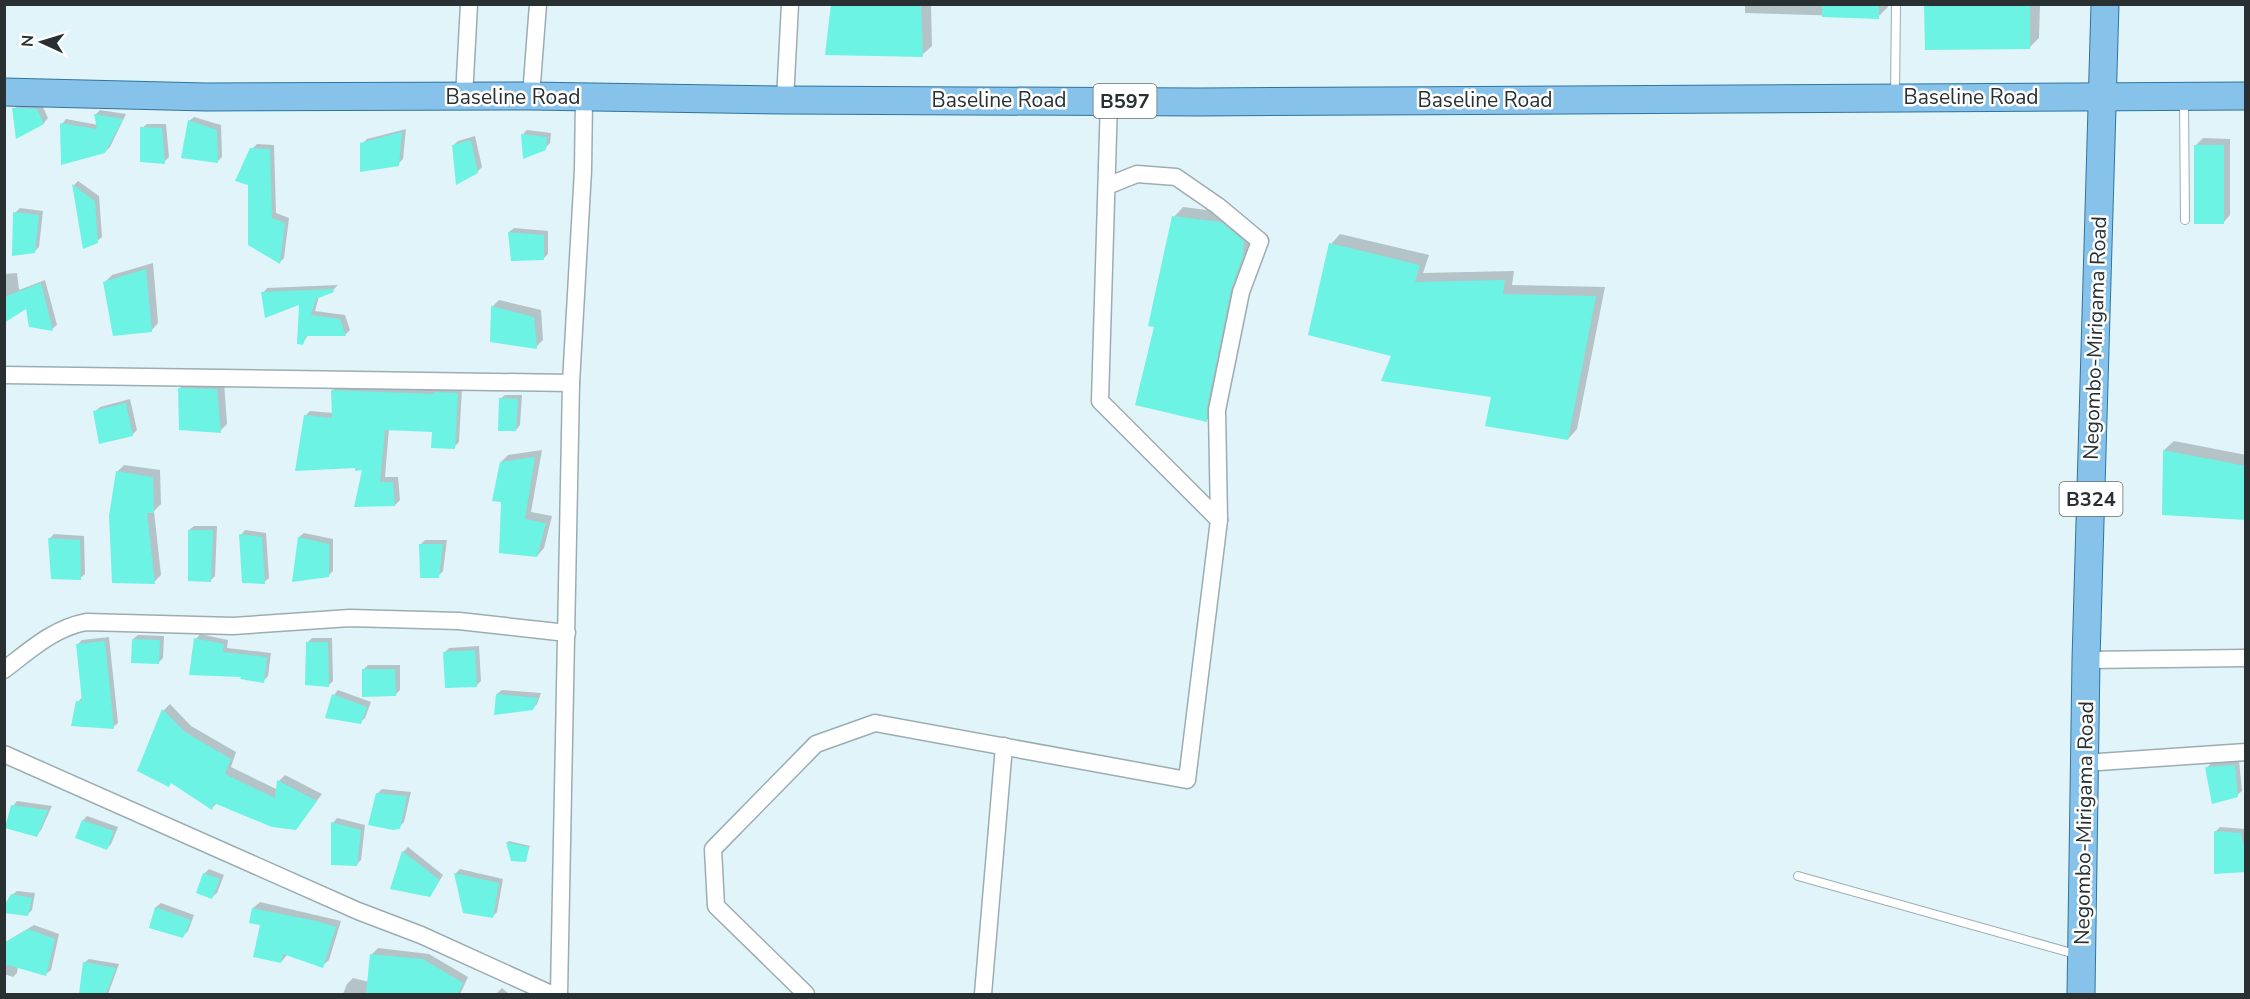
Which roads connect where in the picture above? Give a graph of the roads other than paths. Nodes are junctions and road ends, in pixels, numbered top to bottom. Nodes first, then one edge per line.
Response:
1 (469, 4) edge
2 (538, 4) edge
3 (790, 4) edge
4 (1896, 4) edge
5 (2105, 4) edge
6 (4, 92) edge
7 (531, 96) junction
8 (2246, 96) edge
9 (464, 97) junction
10 (1895, 97) junction
11 (2184, 97) junction
12 (584, 98) junction
13 (2102, 98) junction
14 (785, 100) junction
15 (1109, 100) junction
16 (1107, 186) junction
17 (2185, 220) dead end
18 (4, 375) edge
19 (571, 383) junction
20 (1219, 520) junction
21 (567, 633) junction
22 (2246, 658) edge
23 (2086, 660) junction
24 (4, 670) edge
25 (1004, 746) junction
26 (2246, 752) edge
27 (4, 754) edge
28 (2084, 763) junction
29 (1798, 876) dead end
30 (2082, 956) junction
31 (551, 994) edge
32 (559, 994) edge
33 (806, 994) edge
34 (983, 994) edge
35 (2081, 994) edge

1 - 9 street
2 - 7 street
3 - 14 street
4 - 10 lane
5 - 13 main road, Negombo-Mirigama Road / B324
6 - 9 main road, Baseline Road / B597
7 - 9 main road, Baseline Road / B597
7 - 12 main road, Baseline Road / B597
8 - 11 main road, Baseline Road / B597
10 - 13 main road, Baseline Road / B597
10 - 15 main road, Baseline Road / B597
11 - 13 main road, Baseline Road / B597
11 - 17 lane
12 - 14 main road, Baseline Road / B597
12 - 19 street
13 - 23 main road, Negombo-Mirigama Road / B324
14 - 15 main road, Baseline Road / B597
15 - 16 street
16 - 20 street
16 - 20 street
18 - 19 street
19 - 21 street
20 - 25 street
21 - 24 street
21 - 32 street
22 - 23 street
23 - 28 main road, Negombo-Mirigama Road / B324
25 - 33 street
25 - 34 street
26 - 28 street
27 - 31 street
28 - 30 main road, Negombo-Mirigama Road / B324
29 - 30 lane
30 - 35 main road, Negombo-Mirigama Road / B324

